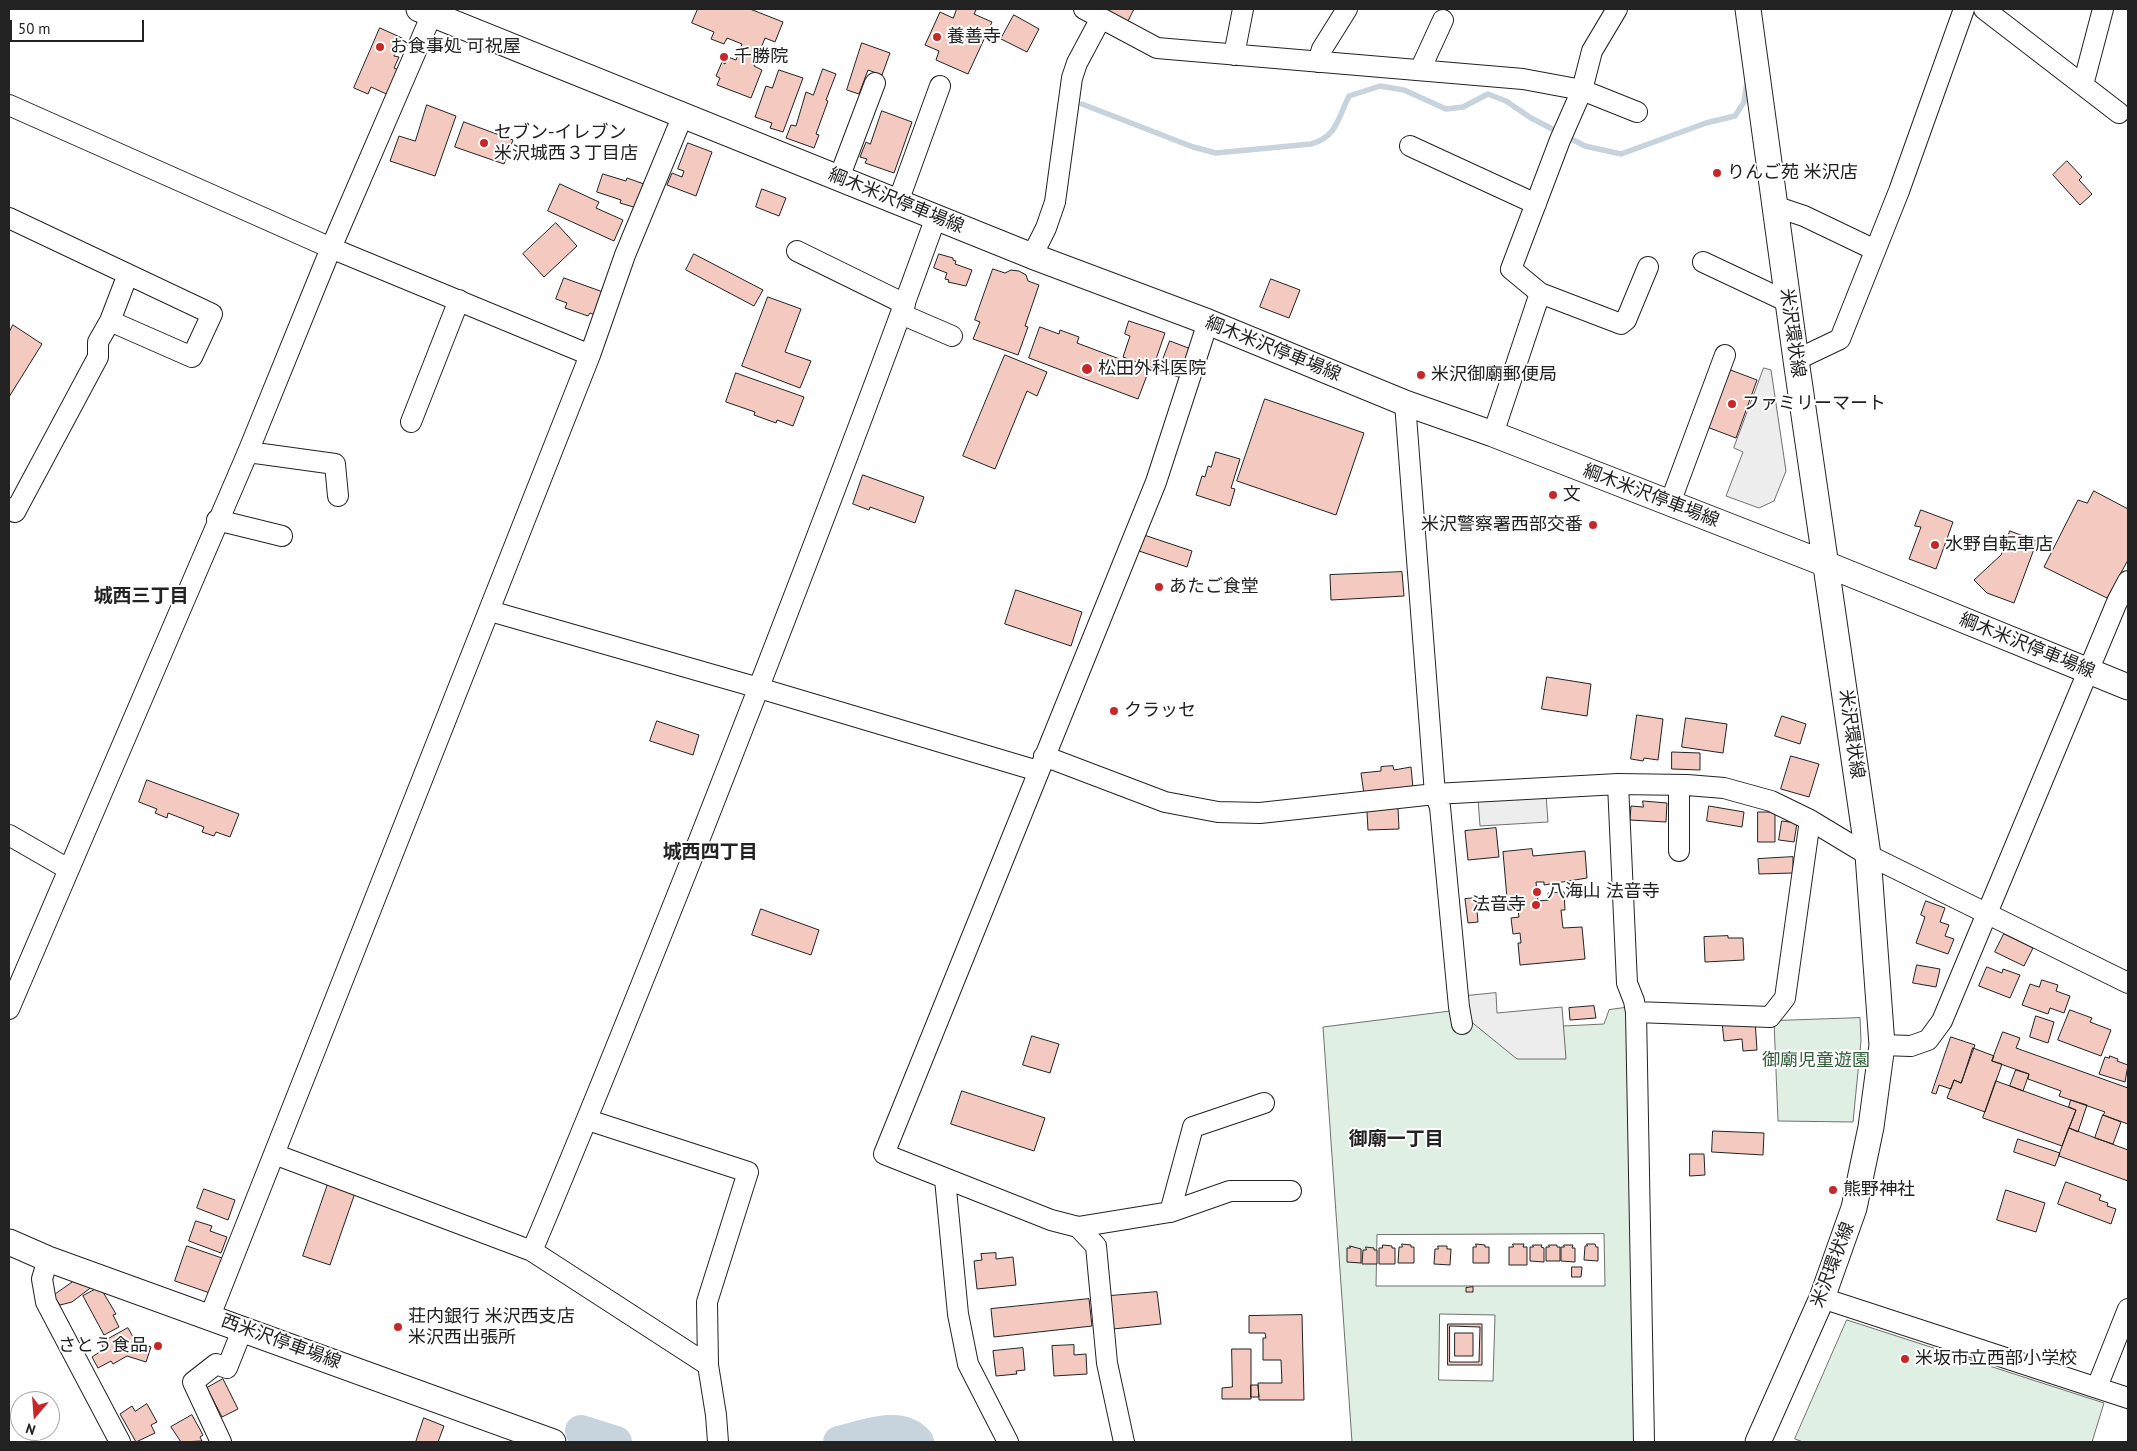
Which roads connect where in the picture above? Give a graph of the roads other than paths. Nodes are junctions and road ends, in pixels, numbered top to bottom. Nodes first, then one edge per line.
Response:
1 (1243, 9) edge
2 (1347, 9) edge
3 (1617, 9) edge
4 (1748, 9) edge
5 (1964, 9) edge
6 (1984, 9) edge
7 (2103, 9) edge
8 (426, 11) edge
9 (1093, 13) edge
10 (1443, 20) dead end
11 (1234, 55) junction
12 (1318, 62) junction
13 (1420, 70) junction
14 (875, 83) dead end
15 (2082, 85) junction
16 (940, 86) dead end
17 (1582, 90) junction
18 (9, 105) edge
19 (1637, 112) dead end
20 (2119, 113) dead end
21 (683, 115) junction
22 (1410, 146) dead end
23 (839, 178) junction
24 (898, 202) junction
25 (1536, 204) junction
26 (1774, 206) junction
27 (936, 217) junction
28 (9, 218) edge
29 (331, 248) junction
30 (797, 250) dead end
31 (1875, 250) junction
32 (1032, 256) junction
33 (1703, 262) dead end
34 (1648, 268) dead end
35 (128, 274) junction
36 (1540, 293) junction
37 (459, 300) junction
38 (1788, 302) junction
39 (903, 309) junction
40 (110, 321) junction
41 (1208, 322) junction
42 (952, 336) dead end
43 (590, 355) junction
44 (1726, 355) dead end
45 (1796, 360) junction
46 (1405, 403) junction
47 (410, 422) dead end
48 (1493, 434) junction
49 (248, 452) junction
50 (338, 496) dead end
51 (1670, 503) junction
52 (11, 515) edge
53 (217, 520) junction
54 (282, 536) dead end
55 (1826, 564) junction
56 (2128, 581) edge
57 (490, 611) junction
58 (2088, 671) junction
59 (2128, 687) edge
60 (759, 688) junction
61 (1041, 763) junction
62 (1618, 784) junction
63 (1678, 785) junction
64 (1436, 794) junction
65 (1810, 820) junction
66 (9, 834) edge
67 (1679, 851) dead end
68 (1868, 855) junction
69 (68, 869) junction
70 (1987, 914) junction
71 (2128, 983) edge
72 (9, 1009) edge
73 (1636, 1012) junction
74 (1462, 1024) dead end
75 (1882, 1045) junction
76 (1264, 1104) dead end
77 (588, 1120) junction
78 (274, 1154) junction
79 (945, 1179) junction
80 (1290, 1191) dead end
81 (1170, 1212) junction
82 (1078, 1227) junction
83 (9, 1242) edge
84 (532, 1251) junction
85 (48, 1259) junction
86 (1822, 1298) junction
87 (2128, 1309) edge
88 (210, 1316) junction
89 (243, 1328) junction
90 (708, 1365) junction
91 (2097, 1387) junction
92 (2128, 1398) edge
93 (120, 1442) edge
94 (222, 1442) edge
95 (553, 1442) edge
96 (718, 1442) edge
97 (1008, 1442) edge
98 (1124, 1442) edge
99 (1644, 1442) edge
100 (1758, 1442) edge

1 - 11 street
2 - 12 street
3 - 17 street
4 - 26 main road, 米沢環状線
5 - 31 street
6 - 15 street
7 - 15 street
8 - 21 main road, 綱木米沢停車場線
8 - 29 street
9 - 11 street
9 - 32 street
10 - 13 street
11 - 12 street
12 - 13 street
13 - 17 street
14 - 23 street
15 - 20 street
16 - 24 street
17 - 19 street
17 - 25 street
18 - 29 street
21 - 23 main road, 綱木米沢停車場線
21 - 43 street
22 - 25 street
23 - 24 main road, 綱木米沢停車場線
24 - 27 main road, 綱木米沢停車場線
25 - 36 street
26 - 31 street
26 - 38 main road, 米沢環状線
27 - 32 main road, 綱木米沢停車場線
27 - 39 street
28 - 35 street
29 - 37 street
29 - 49 street
30 - 39 street
31 - 45 street
32 - 41 main road, 綱木米沢停車場線
33 - 38 street
34 - 36 street
35 - 40 street
35 - 40 street
36 - 48 street
37 - 43 street
37 - 47 street
38 - 45 main road, 米沢環状線
39 - 42 street
39 - 60 street
40 - 52 street
41 - 46 main road, 綱木米沢停車場線
41 - 61 street
43 - 57 street
44 - 51 street
45 - 55 main road, 米沢環状線
46 - 48 main road, 綱木米沢停車場線
46 - 64 street
48 - 51 main road, 綱木米沢停車場線
49 - 50 street
49 - 53 street
51 - 55 main road, 綱木米沢停車場線
53 - 54 street
53 - 69 street
55 - 58 main road, 綱木米沢停車場線
55 - 68 main road, 米沢環状線
56 - 58 street
57 - 60 street
57 - 78 street
58 - 59 main road, 綱木米沢停車場線
58 - 70 street
60 - 61 street
60 - 77 street
61 - 64 street
61 - 79 street
62 - 63 street
62 - 64 street
62 - 73 street
63 - 65 street
63 - 67 street
64 - 74 street
65 - 68 street
65 - 73 street
66 - 69 street
68 - 70 street
68 - 75 main road, 米沢環状線
69 - 72 street
70 - 71 street
70 - 75 street
73 - 99 street
75 - 86 main road, 米沢環状線
76 - 81 street
77 - 84 street
77 - 90 street
78 - 84 street
78 - 88 street
79 - 82 street
79 - 97 street
80 - 81 street
81 - 82 street
82 - 98 street
83 - 85 main road, 西米沢停車場線
84 - 90 street
85 - 88 main road, 西米沢停車場線
85 - 93 street
86 - 91 street
86 - 100 main road, 米沢環状線
87 - 91 street
88 - 89 main road, 西米沢停車場線
89 - 94 street
89 - 95 main road, 西米沢停車場線
90 - 96 street
91 - 92 street

